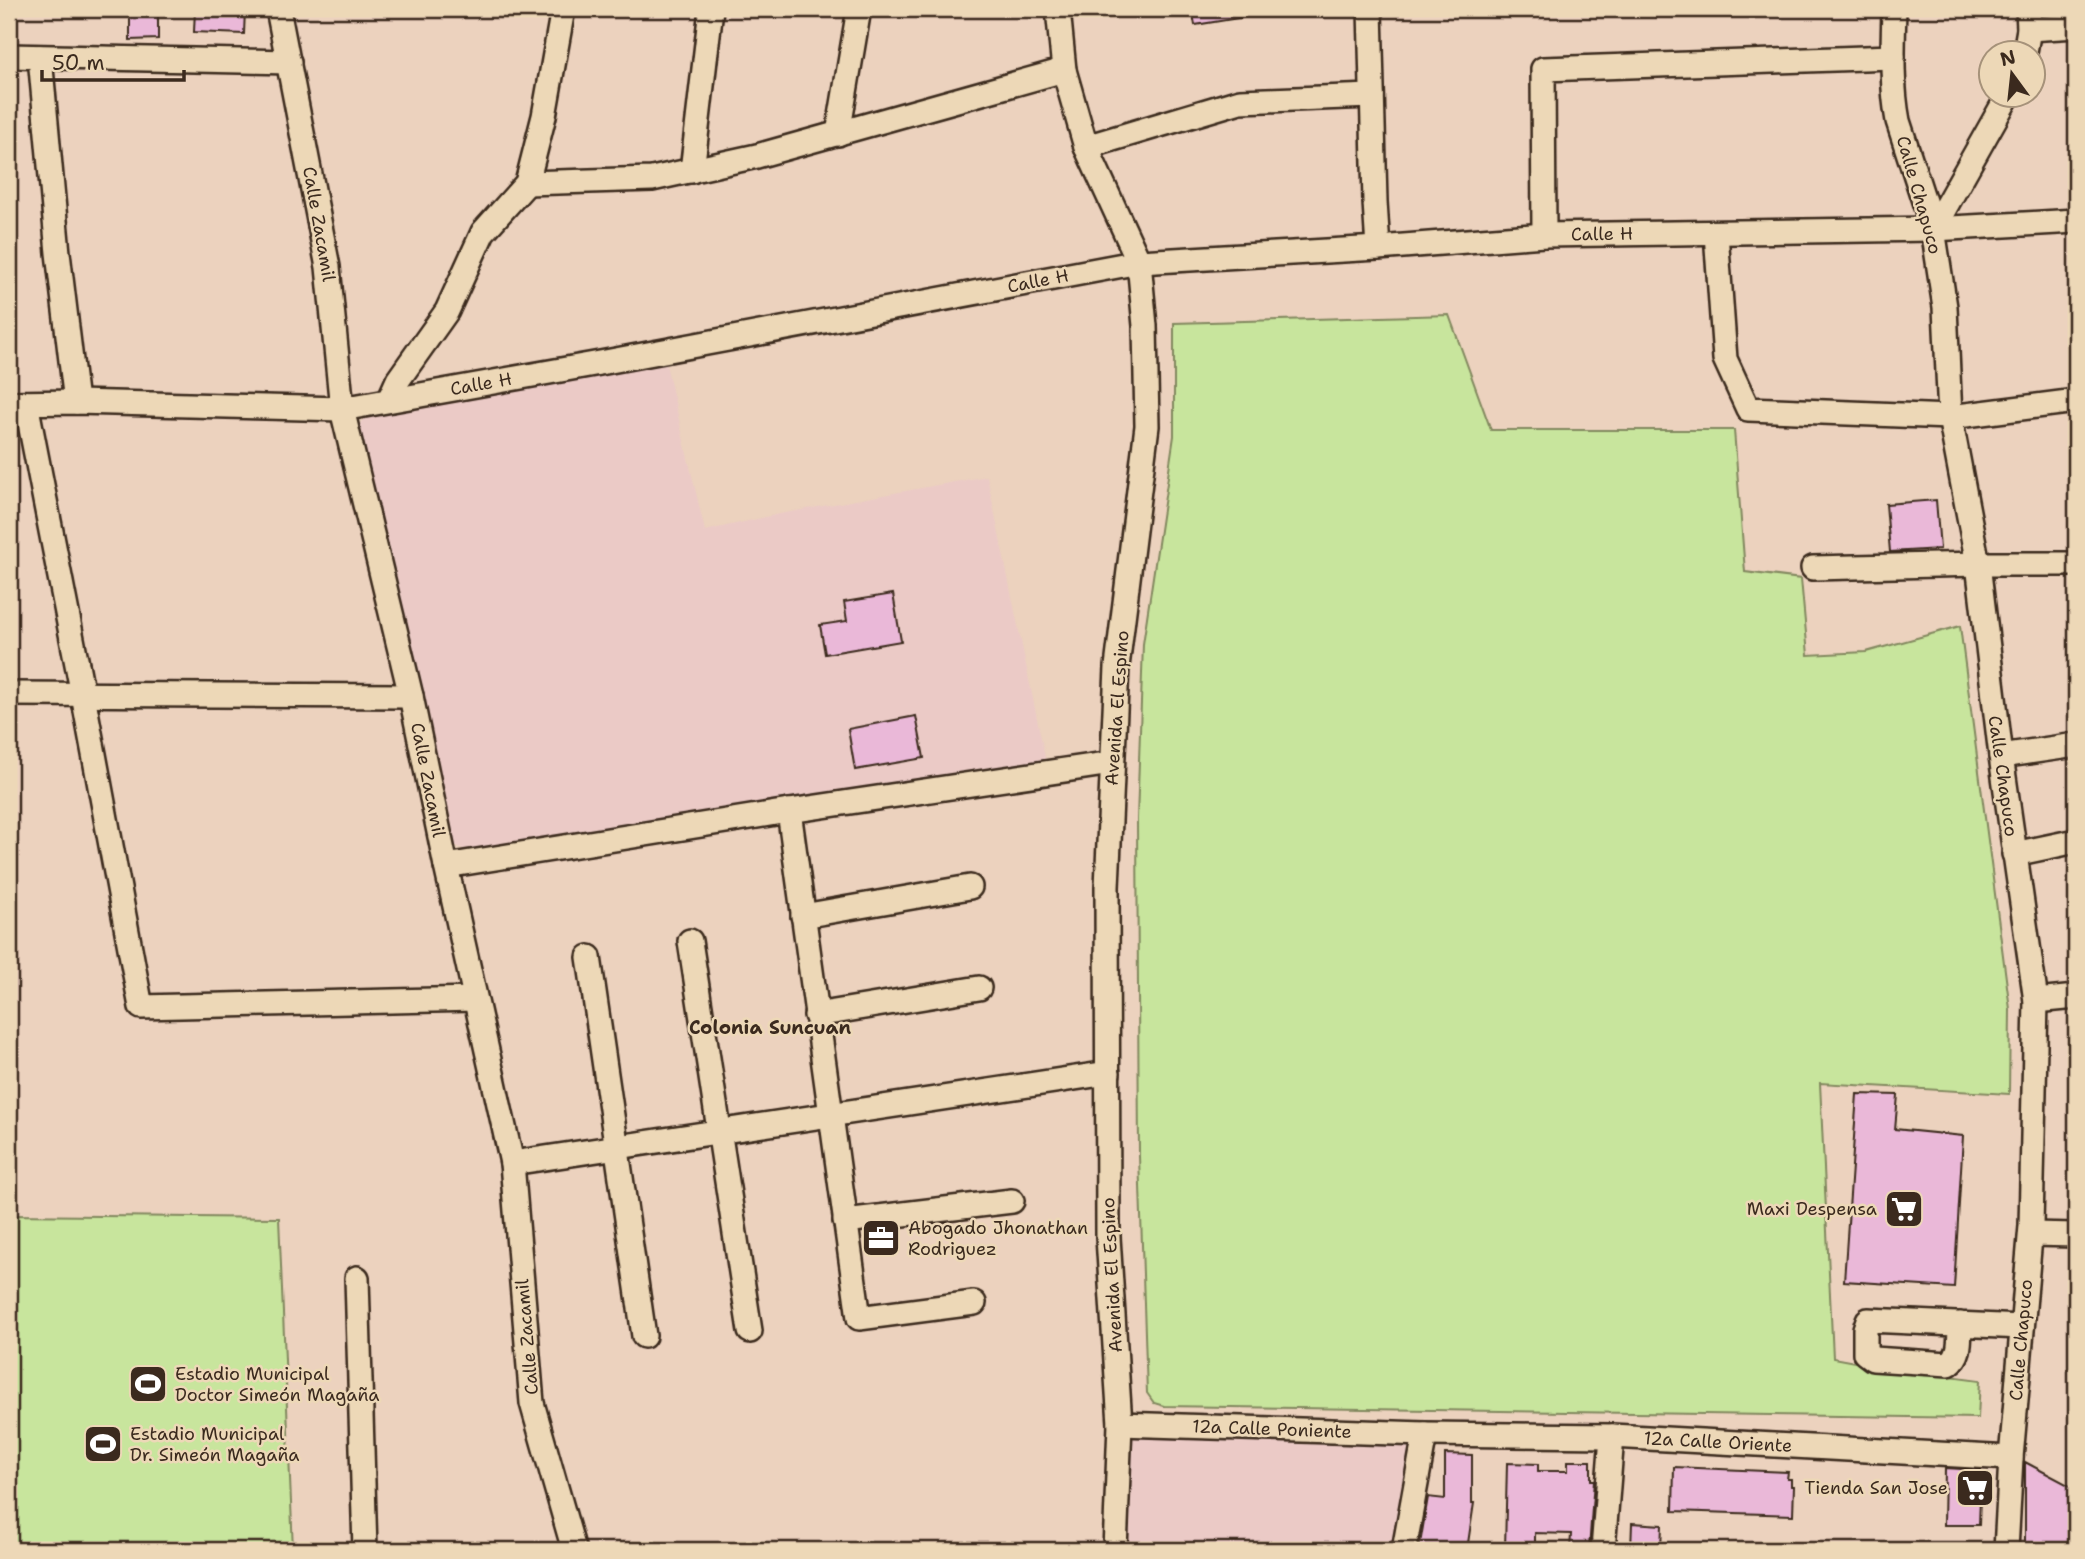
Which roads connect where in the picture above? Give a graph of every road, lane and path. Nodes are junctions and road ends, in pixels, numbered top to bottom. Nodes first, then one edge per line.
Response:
1 (278, 9) edge
2 (563, 9) edge
3 (711, 9) edge
4 (859, 9) edge
5 (1058, 9) edge
6 (1370, 9) edge
7 (1895, 9) edge
8 (2029, 19) edge
9 (2076, 26) edge
10 (2027, 38) edge
11 (9, 56) edge
12 (40, 57) junction
13 (1893, 57) junction
14 (289, 62) junction
15 (1064, 70) junction
16 (1372, 96) junction
17 (2001, 108) edge
18 (838, 134) junction
19 (1086, 147) junction
20 (692, 170) junction
21 (527, 183) junction
22 (2076, 221) edge
23 (1933, 229) junction
24 (1716, 233) junction
25 (1544, 235) junction
26 (1378, 248) junction
27 (1139, 262) junction
28 (390, 400) junction
29 (2076, 401) edge
30 (76, 402) junction
31 (17, 403) edge
32 (342, 409) junction
33 (1950, 416) junction
34 (1978, 564) junction
35 (2076, 564) edge
36 (1813, 568) dead end
37 (9, 694) edge
38 (83, 695) junction
39 (411, 696) junction
40 (2076, 744) edge
41 (2001, 756) junction
42 (1112, 763) junction
43 (789, 811) junction
44 (2076, 841) edge
45 (2014, 854) junction
46 (446, 866) junction
47 (971, 887) dead end
48 (803, 916) junction
49 (690, 942) dead end
50 (589, 957) dead end
51 (979, 988) dead end
52 (2076, 997) edge
53 (475, 999) junction
54 (2036, 1001) junction
55 (816, 1015) junction
56 (1108, 1073) junction
57 (830, 1115) junction
58 (719, 1132) junction
59 (616, 1147) junction
60 (512, 1163) junction
61 (1012, 1201) dead end
62 (845, 1221) junction
63 (2031, 1234) junction
64 (2076, 1235) edge
65 (357, 1278) dead end
66 (974, 1303) dead end
67 (1960, 1324) dead end
68 (2022, 1327) junction
69 (750, 1331) dead end
70 (644, 1336) dead end
71 (1120, 1424) junction
72 (1425, 1434) junction
73 (1612, 1436) junction
74 (2011, 1458) junction
75 (365, 1550) edge
76 (574, 1550) edge
77 (1115, 1550) edge
78 (1404, 1550) edge
79 (1603, 1550) edge
80 (2006, 1550) edge

1 - 14 street, Calle Zacamil
2 - 21 street
3 - 20 street
4 - 18 street
5 - 15 street, Avenida El Espino
6 - 16 street
7 - 13 street, Calle Chapuco
8 - 9 street
8 - 10 street
11 - 12 street
12 - 14 street
12 - 30 street
13 - 23 street, Calle Chapuco
13 - 25 street
14 - 32 street, Calle Zacamil
15 - 18 street
15 - 19 street, Avenida El Espino
16 - 19 street
16 - 26 street
17 - 23 street
18 - 20 street
19 - 27 street, Avenida El Espino
20 - 21 street
21 - 28 street
22 - 23 street, Calle H
23 - 24 street, Calle H
23 - 33 street, Calle Chapuco
24 - 25 street, Calle H
24 - 33 street
25 - 26 street, Calle H
26 - 27 street, Calle H
27 - 28 street, Calle H
27 - 42 street, Avenida El Espino
28 - 32 street, Calle H
29 - 33 street
30 - 31 street, Calle H
30 - 32 street, Calle H
31 - 38 street
32 - 39 street, Calle Zacamil
33 - 34 street, Calle Chapuco
34 - 35 street
34 - 36 street
34 - 41 street, Calle Chapuco
37 - 38 street
38 - 39 street
38 - 53 street
39 - 46 street, Calle Zacamil
40 - 41 street
41 - 45 street, Calle Chapuco
42 - 43 street
42 - 56 street, Avenida El Espino
43 - 46 street
43 - 48 street
44 - 45 street
45 - 54 street, Calle Chapuco
46 - 53 street, Calle Zacamil
47 - 48 street
48 - 55 street
49 - 58 street
50 - 59 street
51 - 55 street
52 - 54 street
53 - 60 street, Calle Zacamil
54 - 63 street, Calle Chapuco
55 - 57 street
56 - 57 street
56 - 71 street, Avenida El Espino
57 - 58 street
57 - 62 street
58 - 59 street
58 - 69 street
59 - 60 street
59 - 70 street
60 - 76 street, Calle Zacamil
61 - 62 street
62 - 66 street
63 - 64 street
63 - 68 street, Calle Chapuco
65 - 75 street
67 - 68 street
68 - 74 street, Calle Chapuco
71 - 72 street, 12a Calle Poniente
71 - 77 street, Avenida El Espino
72 - 73 street, 12a Calle Oriente
72 - 78 street
73 - 74 street, 12a Calle Oriente
73 - 79 street
74 - 80 street, Calle Chapuco

